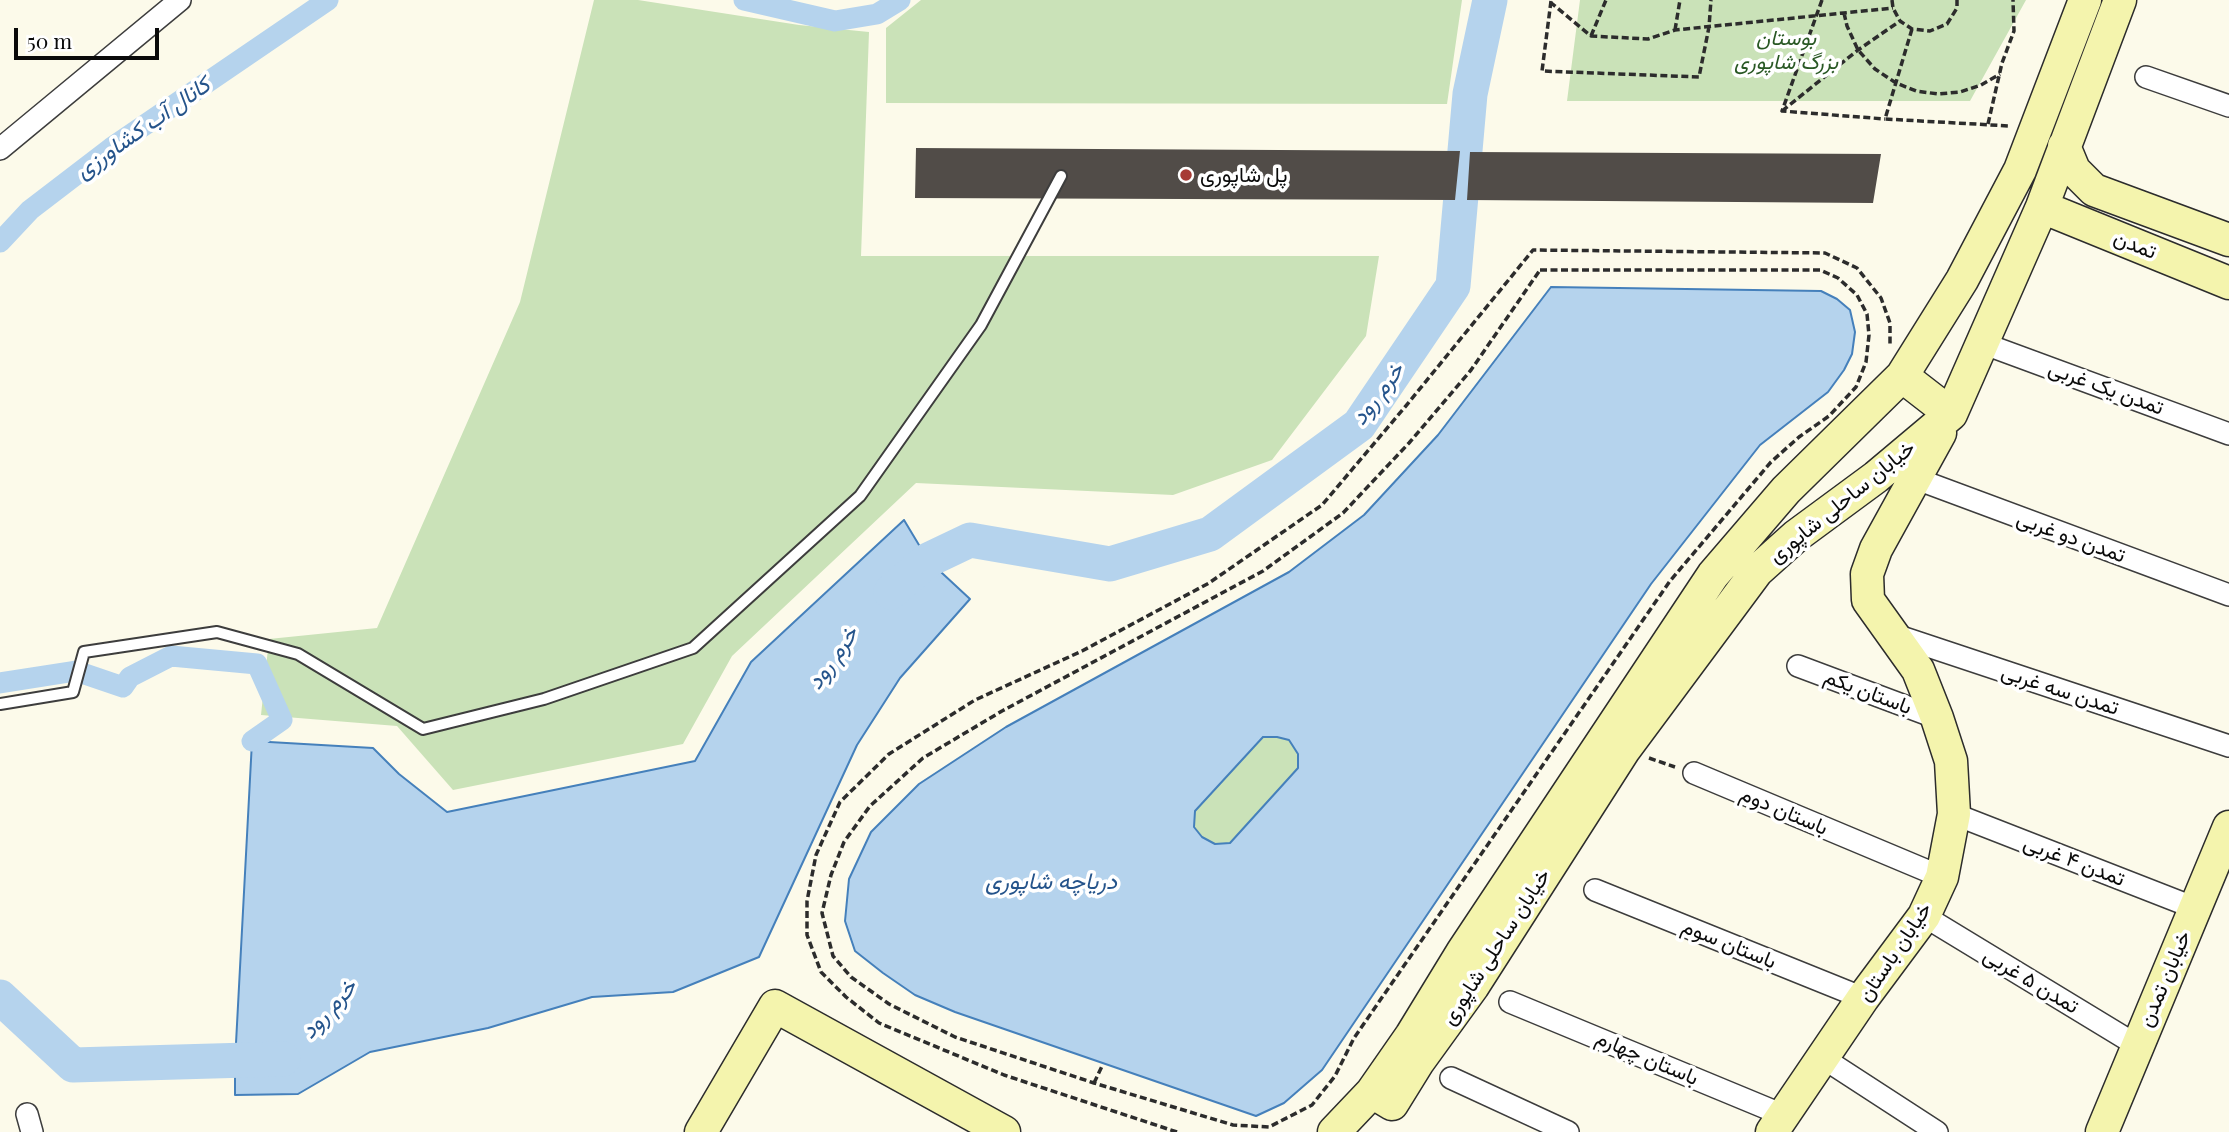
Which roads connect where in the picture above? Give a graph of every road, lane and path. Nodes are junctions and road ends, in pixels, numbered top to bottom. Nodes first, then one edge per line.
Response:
1 (180, 0) edge
2 (1606, 0) edge
3 (1679, 0) edge
4 (1711, 0) edge
5 (1822, 0) edge
6 (1892, 0) edge
7 (1957, 0) edge
8 (2013, 0) edge
9 (2085, 0) edge
10 (2120, 0) edge
11 (1550, 1) edge
12 (1893, 8) junction
13 (1844, 13) junction
14 (1815, 17) junction
15 (1900, 21) junction
16 (1709, 27) junction
17 (1912, 29) junction
18 (1675, 30) junction
19 (1591, 36) junction
20 (1858, 50) junction
21 (2000, 74) junction
22 (2146, 77) dead end
23 (1896, 83) junction
24 (2229, 106) edge
25 (1782, 111) junction
26 (1885, 119) junction
27 (1988, 124) junction
28 (2036, 128) junction
29 (2064, 146) junction
30 (0, 149) edge
31 (1062, 176) dead end
32 (2042, 207) junction
33 (2229, 240) edge
34 (2229, 283) edge
35 (1983, 343) junction
36 (1890, 347) dead end
37 (1902, 376) junction
38 (1951, 414) junction
39 (2229, 434) edge
40 (1914, 478) junction
41 (2229, 596) edge
42 (1891, 634) junction
43 (1798, 666) dead end
44 (0, 704) edge
45 (1937, 718) junction
46 (1614, 744) junction
47 (2229, 746) edge
48 (1693, 773) joint
49 (1954, 814) junction
50 (2229, 827) edge
51 (1942, 877) junction
52 (1595, 890) dead end
53 (2195, 908) junction
54 (1924, 916) junction
55 (1863, 998) junction
56 (1510, 1002) dead end
57 (2138, 1046) junction
58 (1823, 1058) junction
59 (1103, 1064) dead end
60 (1451, 1078) dead end
61 (1094, 1083) junction
62 (1777, 1123) edge
63 (701, 1132) edge
64 (1004, 1132) edge
65 (1177, 1132) edge
66 (1334, 1132) edge
67 (1568, 1132) edge
68 (1937, 1132) edge
69 (2102, 1132) edge

1 - 30 street
2 - 19 path
3 - 18 path
4 - 16 path
5 - 14 path
6 - 12 path
7 - 17 path
8 - 21 path
9 - 28 street, خیابان ساحلی شاپوری
10 - 29 street, خیابان ساحلی شاپوری
11 - 16 path
11 - 19 path
12 - 13 path
12 - 15 path
13 - 14 path
13 - 20 path
14 - 16 path
14 - 25 path
15 - 17 path
15 - 20 path
16 - 18 path
17 - 23 path
18 - 19 path
20 - 23 path
20 - 25 path
21 - 23 path
21 - 27 path
22 - 24 street
23 - 26 path
25 - 26 path
26 - 27 path
27 - 28 path
28 - 37 street, خیابان ساحلی شاپوری
29 - 32 street, خیابان ساحلی شاپوری
29 - 33 street, تمدن
31 - 44 lane
32 - 34 street, تمدن
32 - 35 street, خیابان ساحلی شاپوری
35 - 38 street, خیابان ساحلی شاپوری
35 - 39 street, تمدن یک غربی
36 - 65 path
37 - 38 street
37 - 46 street, خیابان ساحلی شاپوری
38 - 40 street, خیابان باستان
38 - 46 street, خیابان ساحلی شاپوری
40 - 41 street, تمدن دو غربی
40 - 42 street, خیابان باستان
42 - 45 street, خیابان باستان
42 - 47 street, تمدن سه غربی
43 - 45 street, باستان یکم
45 - 49 street, خیابان باستان
46 - 48 path
46 - 66 street, خیابان ساحلی شاپوری
48 - 51 street, باستان دوم
49 - 51 street, خیابان باستان
49 - 53 street, تمدن ۴ غربی
50 - 53 street, خیابان تمدن
51 - 54 street, خیابان باستان
52 - 55 street, باستان سوم
53 - 57 street, خیابان تمدن
54 - 55 street, خیابان باستان
54 - 57 street, تمدن ۵ غربی
55 - 58 street, خیابان باستان
56 - 62 street, باستان چهارم
57 - 69 street, خیابان تمدن
58 - 62 street, خیابان باستان
58 - 68 street
59 - 61 path
60 - 67 street
61 - 61 path
63 - 64 street

